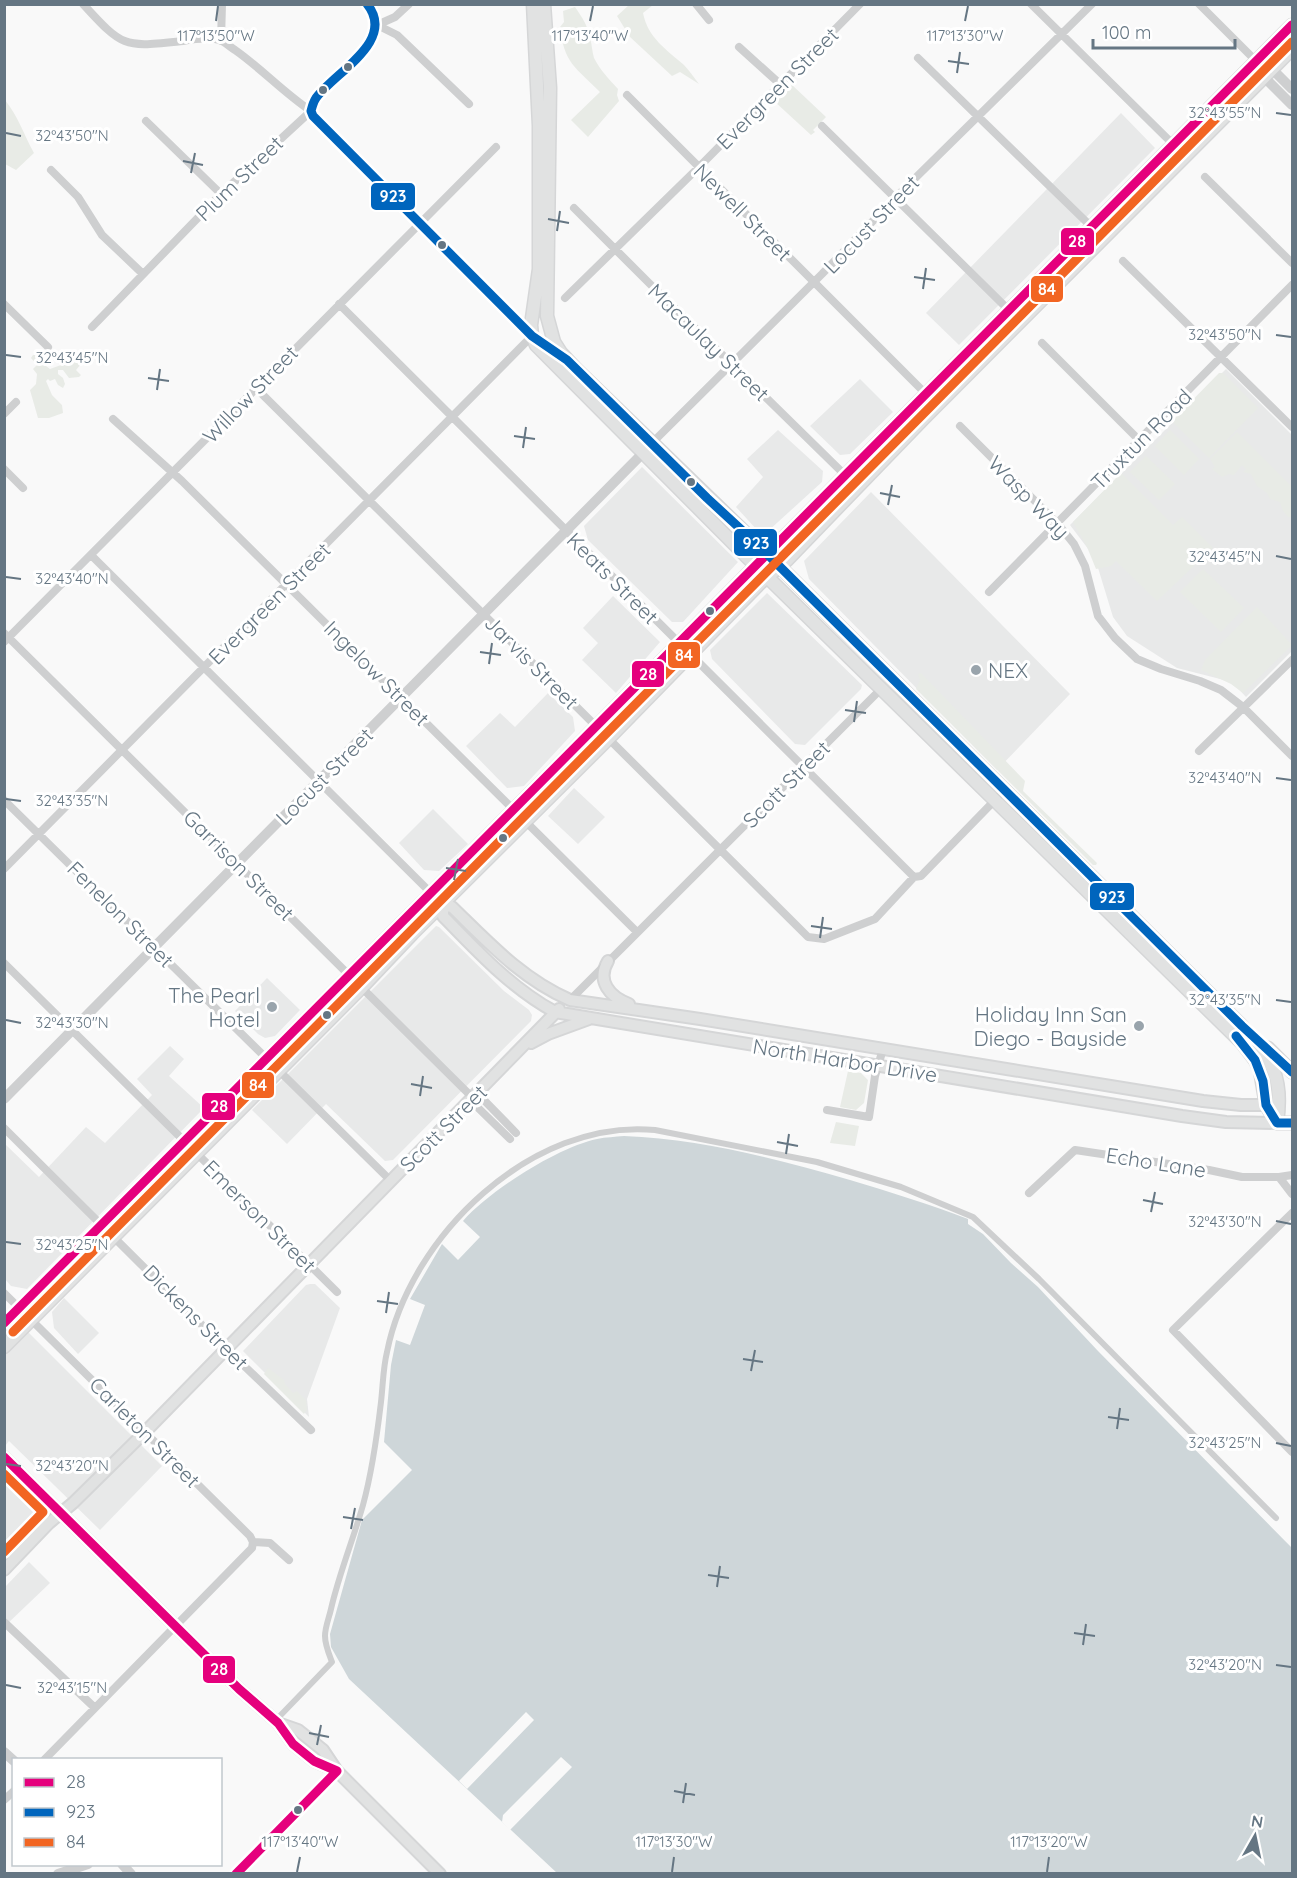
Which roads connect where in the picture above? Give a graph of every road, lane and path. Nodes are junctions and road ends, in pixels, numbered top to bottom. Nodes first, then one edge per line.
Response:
1 (82, 4) edge
2 (222, 4) edge
3 (409, 4) edge
4 (533, 4) edge
5 (544, 4) edge
6 (696, 4) edge
7 (860, 4) edge
8 (1031, 4) edge
9 (1092, 4) edge
10 (1199, 4) edge
11 (369, 6) edge
12 (709, 20) dead end
13 (377, 25) junction
14 (1293, 25) edge
15 (1061, 35) junction
16 (221, 41) junction
17 (739, 46) dead end
18 (1293, 50) edge
19 (918, 58) dead end
20 (1256, 61) junction
21 (1269, 74) junction
22 (780, 84) junction
23 (1293, 89) edge
24 (627, 95) dead end
25 (469, 104) dead end
26 (1293, 105) edge
27 (311, 111) junction
28 (979, 116) junction
29 (146, 121) dead end
30 (822, 126) dead end
31 (1173, 145) junction
32 (496, 147) dead end
33 (1186, 157) junction
34 (699, 167) junction
35 (51, 170) dead end
36 (1205, 177) dead end
37 (221, 194) junction
38 (895, 198) junction
39 (574, 208) dead end
40 (420, 222) junction
41 (1092, 228) junction
42 (1103, 238) junction
43 (615, 249) junction
44 (1123, 261) dead end
45 (1293, 263) edge
46 (143, 274) junction
47 (813, 282) junction
48 (1293, 285) edge
49 (565, 298) dead end
50 (4, 304) edge
51 (339, 304) junction
52 (1010, 311) junction
53 (1021, 322) junction
54 (92, 327) dead end
55 (532, 336) junction
56 (1042, 343) dead end
57 (48, 347) dead end
58 (1222, 357) junction
59 (567, 360) junction
60 (731, 364) junction
61 (256, 388) junction
62 (927, 395) junction
63 (16, 402) dead end
64 (937, 405) junction
65 (4, 414) edge
66 (453, 418) junction
67 (113, 419) dead end
68 (960, 426) dead end
69 (1293, 427) edge
70 (1139, 440) junction
71 (647, 448) junction
72 (4, 469) edge
73 (173, 473) junction
74 (845, 475) junction
75 (23, 488) dead end
76 (370, 501) junction
77 (1058, 524) junction
78 (565, 530) junction
79 (766, 554) junction
80 (91, 555) junction
81 (756, 565) junction
82 (779, 567) junction
83 (768, 577) junction
84 (287, 585) junction
85 (989, 592) dead end
86 (484, 614) junction
87 (6, 637) edge
88 (679, 643) junction
89 (691, 655) junction
90 (1293, 660) edge
91 (204, 668) junction
92 (882, 688) junction
93 (402, 698) junction
94 (1243, 707) junction
95 (597, 726) junction
96 (609, 738) junction
97 (122, 750) junction
98 (1199, 751) dead end
99 (1293, 756) edge
100 (804, 766) junction
101 (319, 780) junction
102 (1005, 790) junction
103 (4, 800) edge
104 (994, 801) junction
105 (514, 809) junction
106 (526, 821) junction
107 (39, 834) junction
108 (721, 849) junction
109 (237, 863) junction
110 (4, 869) edge
111 (914, 877) junction
112 (431, 893) junction
113 (442, 905) junction
114 (637, 932) junction
115 (155, 947) junction
116 (609, 961) junction
117 (4, 963) edge
118 (350, 976) junction
119 (362, 987) junction
120 (570, 1000) junction
121 (646, 1010) junction
122 (555, 1012) junction
123 (590, 1018) junction
124 (1242, 1026) junction
125 (73, 1030) junction
126 (883, 1049) junction
127 (516, 1054) junction
128 (267, 1059) junction
129 (878, 1066) junction
130 (279, 1070) junction
131 (1293, 1072) edge
132 (473, 1097) junction
133 (4, 1099) edge
134 (1286, 1104) edge
135 (1266, 1105) junction
136 (827, 1110) dead end
137 (1277, 1123) junction
138 (1293, 1123) edge
139 (4, 1128) edge
140 (513, 1136) dead end
141 (185, 1141) junction
142 (197, 1153) junction
143 (1293, 1175) edge
144 (1279, 1177) junction
145 (391, 1181) junction
146 (1029, 1193) dead end
147 (1293, 1194) edge
148 (1293, 1213) edge
149 (102, 1225) junction
150 (114, 1237) junction
151 (309, 1264) junction
152 (337, 1292) dead end
153 (4, 1293) edge
154 (20, 1308) junction
155 (32, 1320) junction
156 (4, 1324) edge
157 (4, 1347) edge
158 (226, 1348) junction
159 (311, 1430) dead end
160 (145, 1432) junction
161 (1293, 1452) edge
162 (4, 1457) edge
163 (61, 1513) junction
164 (1276, 1518) dead end
165 (253, 1542) junction
166 (289, 1560) dead end
167 (4, 1570) edge
168 (4, 1622) edge
169 (175, 1627) junction
170 (95, 1708) junction
171 (277, 1722) junction
172 (46, 1758) edge
173 (337, 1771) junction
174 (82, 1866) edge
175 (58, 1874) edge
176 (237, 1874) edge
177 (440, 1874) edge

1 - 16 street
2 - 16 street
3 - 13 street
4 - 55 main road
5 - 59 main road
6 - 12 street
7 - 22 street, Evergreen Street
8 - 15 street
9 - 15 street, Locust Street
10 - 20 street
11 - 13 street
13 - 25 street
13 - 27 street, Plum Street
14 - 20 main road
15 - 28 street, Locust Street
15 - 31 street
16 - 27 street
17 - 22 street
18 - 21 main road
19 - 28 street
20 - 21 street
20 - 31 main road
21 - 23 street
21 - 26 street
21 - 33 main road
22 - 34 street, Evergreen Street
24 - 34 street, Newell Street
27 - 37 street, Plum Street
27 - 40 street
28 - 38 street, Locust Street
28 - 41 street
29 - 37 street
30 - 38 street
31 - 33 street
31 - 41 main road
32 - 40 street, Willow Street
33 - 42 main road
34 - 43 street, Evergreen Street
34 - 47 street, Newell Street
35 - 46 street
36 - 45 street
37 - 46 street, Plum Street
38 - 47 street, Locust Street
38 - 52 street
39 - 43 street, Macaulay Street
40 - 51 street, Willow Street
40 - 55 street
41 - 42 street
41 - 52 main road
42 - 53 main road
43 - 49 street, Evergreen Street
43 - 60 street, Macaulay Street
44 - 58 street
46 - 54 street, Plum Street
47 - 60 street, Locust Street
47 - 62 street, Newell Street
48 - 58 street, Truxtun Road
50 - 57 street
51 - 61 street, Willow Street
51 - 66 street, Keats Street
52 - 53 street
52 - 62 main road
53 - 64 main road
55 - 59 main road
55 - 66 street, Evergreen Street
55 - 71 main road
56 - 70 street
58 - 69 street
58 - 70 street, Truxtun Road
59 - 71 main road
60 - 71 street, Locust Street
60 - 74 street, Macaulay Street
61 - 73 street, Willow Street
61 - 76 street, Jarvis Street
62 - 64 street, Newell Street
62 - 74 main road
63 - 65 street
64 - 82 main road
66 - 76 street, Evergreen Street
66 - 78 street, Keats Street
67 - 73 street, Ingelow Street
68 - 77 street, Wasp Way
70 - 77 street, Truxtun Road
71 - 78 street, Locust Street
71 - 79 main road
71 - 81 main road
72 - 75 street
73 - 80 street, Willow Street
73 - 84 street, Ingelow Street
74 - 79 main road
76 - 84 street, Evergreen Street
76 - 86 street, Jarvis Street
77 - 85 street, Truxtun Road
77 - 94 street, Wasp Way
78 - 86 street, Locust Street
78 - 88 street, Keats Street
79 - 81 main road
79 - 82 main road
80 - 87 street, Willow Street
80 - 91 street
81 - 83 main road
81 - 88 main road
82 - 83 main road
82 - 102 main road
83 - 89 main road
83 - 92 main road
84 - 91 street, Evergreen Street
84 - 93 street, Ingelow Street
86 - 93 street, Locust Street
86 - 95 street, Jarvis Street
87 - 97 street, Garrison Street
88 - 89 street, Keats Street
88 - 95 main road
89 - 96 main road
89 - 100 street, Keats Street
90 - 94 street
91 - 97 street, Evergreen Street
91 - 101 street
92 - 100 street, Scott Street
92 - 104 main road
93 - 101 street, Locust Street
93 - 105 street, Ingelow Street
94 - 98 street
94 - 99 street, Wasp Way
95 - 96 street, Jarvis Street
95 - 105 main road
96 - 106 main road
96 - 108 street, Jarvis Street
97 - 107 street, Evergreen Street
97 - 109 street, Garrison Street
100 - 108 street, Scott Street
100 - 111 street, Keats Street
101 - 109 street, Locust Street
101 - 112 street
102 - 104 street
102 - 124 main road
103 - 107 street, Fenelon Street
104 - 111 street
104 - 135 main road
105 - 106 street, Ingelow Street
105 - 112 main road
106 - 113 main road
106 - 114 street, Ingelow Street
107 - 110 street, Evergreen Street
107 - 115 street, Fenelon Street
108 - 111 street, Jarvis Street
108 - 114 street, Scott Street
109 - 115 street, Locust Street
109 - 118 street, Garrison Street
112 - 113 main road, North Harbor Drive
112 - 118 main road
113 - 119 main road
113 - 120 main road, North Harbor Drive
113 - 122 main road, North Harbor Drive
114 - 116 street, Scott Street
115 - 125 street, Locust Street
115 - 128 street, Fenelon Street
116 - 120 street, Scott Street
116 - 121 main road
117 - 125 street, Emerson Street
118 - 119 street, Garrison Street
118 - 128 main road
119 - 130 main road
119 - 132 street, Garrison Street
120 - 121 main road, North Harbor Drive
120 - 122 main road, Scott Street
121 - 126 main road, North Harbor Drive
122 - 123 main road, North Harbor Drive
122 - 127 main road, Scott Street
123 - 127 main road
123 - 129 main road, North Harbor Drive
124 - 131 main road
124 - 134 main road
125 - 133 street, Locust Street
125 - 141 street, Emerson Street
126 - 129 street
126 - 135 main road, North Harbor Drive
127 - 132 main road, Scott Street
128 - 130 street, Fenelon Street
128 - 141 main road
129 - 136 street
129 - 137 main road, North Harbor Drive
130 - 142 main road
130 - 145 street, Fenelon Street
132 - 140 street, Garrison Street
132 - 145 main road, Scott Street
134 - 135 main road, North Harbor Drive
134 - 137 main road
135 - 137 main road
137 - 138 main road, North Harbor Drive
139 - 149 street, Dickens Street
141 - 142 street, Emerson Street
141 - 149 main road
142 - 150 main road
142 - 151 street, Emerson Street
143 - 144 street
144 - 146 street, Echo Lane
144 - 147 street
145 - 151 main road, Scott Street
148 - 161 street
149 - 150 street, Dickens Street
149 - 154 main road
150 - 155 main road
150 - 158 street, Dickens Street
151 - 152 street, Emerson Street
151 - 158 main road, Scott Street
153 - 154 street, Carleton Street
154 - 155 street, Carleton Street
154 - 156 main road
155 - 157 main road
155 - 160 street, Carleton Street
158 - 159 street, Dickens Street
158 - 160 main road, Scott Street
160 - 163 main road, Scott Street
160 - 165 street, Carleton Street
162 - 163 main road
163 - 167 main road, Scott Street
163 - 169 main road
164 - 171 street
165 - 166 street, Carleton Street
165 - 169 street
168 - 170 street
169 - 170 street
169 - 171 main road
170 - 172 street
171 - 173 main road
173 - 176 street
173 - 177 main road
174 - 175 street

